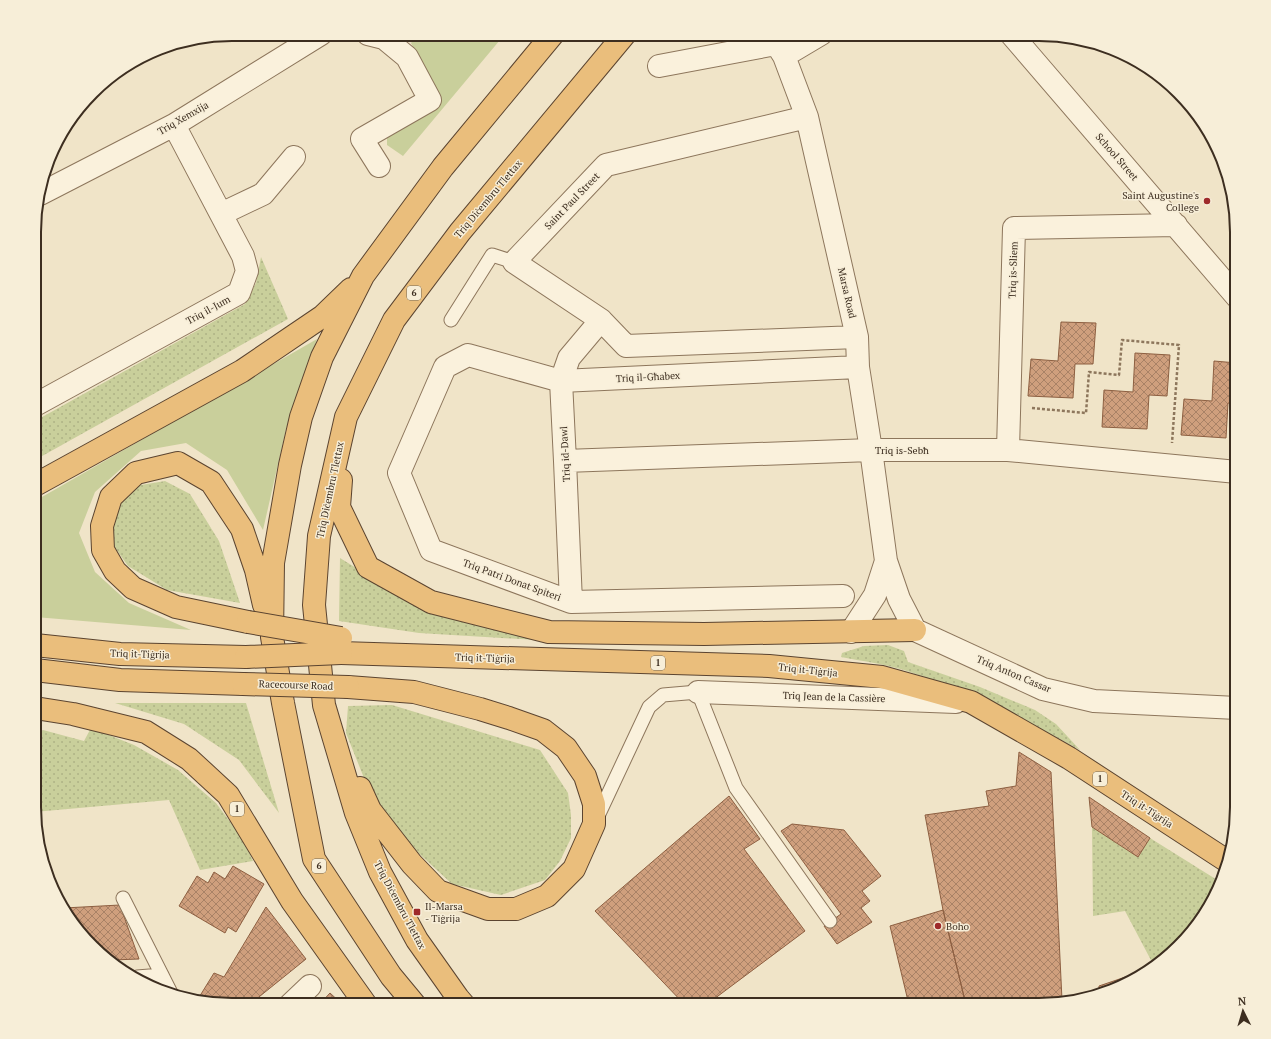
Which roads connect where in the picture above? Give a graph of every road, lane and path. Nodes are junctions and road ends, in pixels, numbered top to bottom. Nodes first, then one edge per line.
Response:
1 (310, 41) edge
2 (388, 41) edge
3 (547, 41) edge
4 (619, 41) edge
5 (793, 41) edge
6 (1018, 41) edge
7 (777, 45) edge
8 (659, 66) dead end
9 (807, 117) junction
10 (174, 125) junction
11 (294, 157) dead end
12 (379, 166) dead end
13 (46, 191) edge
14 (221, 214) junction
15 (1176, 225) junction
16 (514, 262) junction
17 (363, 276) junction
18 (1230, 289) edge
19 (451, 320) dead end
20 (601, 320) junction
21 (857, 338) junction
22 (445, 367) joint
23 (858, 367) junction
24 (561, 381) junction
25 (41, 402) edge
26 (1009, 406) junction
27 (346, 417) junction
28 (871, 450) junction
29 (1008, 450) junction
30 (565, 461) junction
31 (1171, 465) junction
32 (1230, 471) edge
33 (41, 482) edge
34 (886, 561) junction
35 (843, 596) dead end
36 (570, 602) junction
37 (915, 630) junction
38 (851, 632) junction
39 (272, 638) junction
40 (341, 645) junction
41 (41, 646) edge
42 (41, 671) edge
43 (698, 692) junction
44 (971, 702) junction
45 (324, 705) junction
46 (1230, 708) edge
47 (41, 709) edge
48 (594, 824) junction
49 (1222, 858) edge
50 (123, 898) dead end
51 (830, 921) dead end
52 (162, 975) junction
53 (145, 976) edge
54 (310, 986) dead end
55 (168, 987) edge
56 (297, 998) edge
57 (361, 998) edge
58 (409, 998) edge
59 (458, 998) edge

1 - 10 street, Triq Xemxija
2 - 12 street
3 - 17 highway, 6
4 - 27 highway, Triq Diċembru Tlettax / 6
5 - 7 street
6 - 15 street, School Street
7 - 8 street
7 - 9 street, Marsa Road
9 - 16 street, Saint Paul Street
9 - 21 street, Marsa Road
10 - 13 street, Triq Xemxija
10 - 14 street, Triq il-Jum
11 - 14 street
14 - 25 street, Triq il-Jum
15 - 18 street, School Street
15 - 26 street, Triq is-Sliem
16 - 19 lane
16 - 20 street
17 - 33 highway
17 - 39 highway, 6
20 - 21 street
20 - 24 street, Triq id-Dawl
21 - 23 street, Marsa Road
22 - 24 street, Triq il-Għabex
22 - 36 street, Triq Patri Donat Spiteri
23 - 24 street, Triq il-Għabex
23 - 28 street, Marsa Road
24 - 30 street, Triq id-Dawl
26 - 29 street, Triq is-Sliem
26 - 31 path
27 - 38 highway
27 - 45 highway, Triq Diċembru Tlettax / 6
28 - 29 street, Triq is-Sebħ
28 - 30 street, Triq is-Sebħ
28 - 34 street, Marsa Road
29 - 31 street, Triq is-Sebħ
30 - 36 street, Triq id-Dawl
31 - 32 street, Triq is-Sebħ
34 - 37 street, Marsa Road
34 - 38 street, Marsa Road
35 - 36 street, Triq Patri Donat Spiteri
37 - 38 highway
37 - 46 street, Triq Anton Cassar
39 - 40 highway, bridge
39 - 58 highway, 6
40 - 41 highway, Triq it-Tiġrija / 1, bridge
40 - 44 highway, Triq it-Tiġrija / 1
42 - 48 highway, Racecourse Road, bridge
43 - 44 street, Triq Jean de la Cassière
43 - 48 lane
43 - 51 lane
44 - 49 highway, Triq it-Tiġrija / 1
45 - 48 highway
45 - 59 highway, Triq Diċembru Tlettax / 6
47 - 57 highway, 1
50 - 52 lane
52 - 53 lane
52 - 55 lane
54 - 56 street

